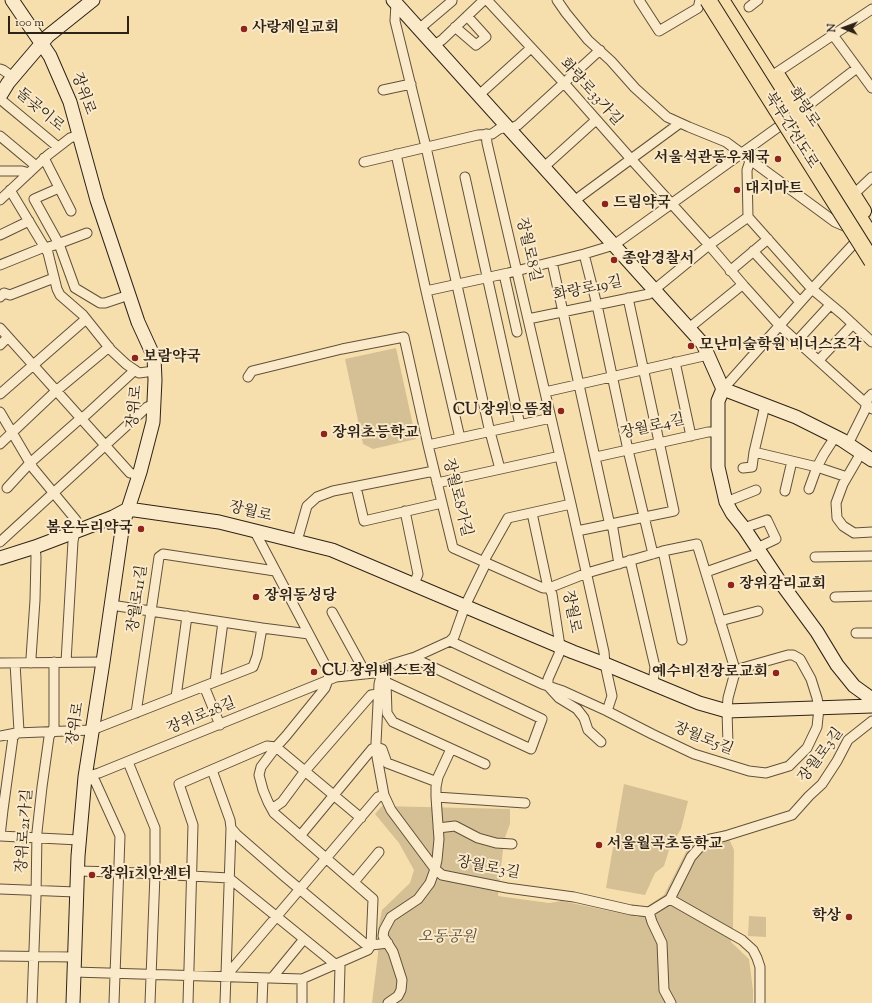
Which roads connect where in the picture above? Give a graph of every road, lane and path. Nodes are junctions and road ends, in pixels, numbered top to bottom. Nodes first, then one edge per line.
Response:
1 (12, 0) edge
2 (93, 0) edge
3 (484, 0) edge
4 (487, 0) edge
5 (557, 0) edge
6 (639, 0) edge
7 (700, 0) edge
8 (758, 0) edge
9 (395, 1) edge
10 (452, 1) dead end
11 (718, 1) edge
12 (749, 6) dead end
13 (872, 9) edge
14 (467, 16) junction
15 (455, 28) junction
16 (419, 29) junction
17 (833, 35) junction
18 (41, 43) junction
19 (434, 45) junction
20 (531, 48) junction
21 (600, 50) junction
22 (857, 68) junction
23 (0, 69) edge
24 (776, 73) junction
25 (14, 77) junction
26 (869, 78) edge
27 (564, 83) junction
28 (411, 84) junction
29 (872, 88) edge
30 (383, 90) dead end
31 (479, 95) junction
32 (0, 96) edge
33 (0, 99) edge
34 (795, 115) junction
35 (596, 120) junction
36 (680, 123) junction
37 (509, 128) junction
38 (79, 134) junction
39 (486, 134) junction
40 (0, 136) edge
41 (58, 147) junction
42 (426, 147) junction
43 (741, 153) junction
44 (396, 154) junction
45 (44, 158) junction
46 (631, 159) junction
47 (750, 161) junction
48 (364, 162) dead end
49 (36, 166) junction
50 (544, 167) junction
51 (0, 171) edge
52 (29, 173) junction
53 (465, 177) dead end
54 (872, 177) edge
55 (59, 188) junction
56 (10, 190) junction
57 (854, 194) junction
58 (0, 200) edge
59 (574, 201) junction
60 (671, 204) junction
61 (70, 211) dead end
62 (748, 217) junction
63 (30, 221) junction
64 (869, 232) edge
65 (86, 233) dead end
66 (0, 235) edge
67 (768, 239) junction
68 (59, 244) junction
69 (614, 245) junction
70 (709, 246) junction
71 (872, 246) edge
72 (45, 248) junction
73 (753, 251) junction
74 (584, 254) junction
75 (872, 261) edge
76 (552, 262) junction
77 (0, 265) edge
78 (518, 270) junction
79 (730, 271) junction
80 (504, 274) junction
81 (487, 277) junction
82 (54, 278) junction
83 (457, 284) junction
84 (742, 285) junction
85 (654, 289) junction
86 (812, 289) junction
87 (426, 291) junction
88 (129, 295) junction
89 (0, 297) edge
90 (628, 298) junction
91 (800, 302) junction
92 (597, 304) junction
93 (830, 304) junction
94 (563, 312) junction
95 (86, 319) junction
96 (528, 319) junction
97 (852, 324) junction
98 (779, 325) junction
99 (0, 328) edge
100 (689, 328) junction
101 (517, 332) dead end
102 (8, 337) junction
103 (797, 341) junction
104 (872, 342) edge
105 (0, 345) edge
106 (109, 347) junction
107 (708, 355) junction
108 (819, 360) junction
109 (675, 362) junction
110 (33, 365) junction
111 (644, 369) junction
112 (135, 370) junction
113 (154, 371) junction
114 (248, 377) dead end
115 (613, 377) junction
116 (579, 384) junction
117 (723, 389) junction
118 (56, 391) junction
119 (545, 392) junction
120 (0, 394) edge
121 (872, 394) edge
122 (153, 405) junction
123 (765, 405) junction
124 (870, 406) edge
125 (0, 412) edge
126 (81, 418) junction
127 (551, 418) junction
128 (520, 425) junction
129 (12, 432) junction
130 (490, 432) junction
131 (718, 432) junction
132 (691, 436) junction
133 (836, 437) junction
134 (460, 438) junction
135 (659, 443) junction
136 (0, 444) edge
137 (848, 444) junction
138 (105, 445) junction
139 (428, 445) junction
140 (628, 450) junction
141 (754, 452) junction
142 (560, 456) junction
143 (867, 456) edge
144 (596, 458) junction
145 (792, 461) junction
146 (30, 463) junction
147 (817, 467) junction
148 (743, 468) dead end
149 (500, 469) junction
150 (434, 471) junction
151 (138, 475) junction
152 (847, 477) junction
153 (437, 483) junction
154 (356, 487) junction
155 (7, 488) dead end
156 (810, 489) dead end
157 (756, 490) dead end
158 (785, 491) dead end
159 (53, 492) junction
160 (726, 502) junction
161 (442, 503) junction
162 (571, 504) junction
163 (128, 509) junction
164 (406, 511) junction
165 (532, 513) junction
166 (643, 518) junction
167 (611, 525) junction
168 (744, 528) junction
169 (254, 530) junction
170 (577, 531) junction
171 (75, 532) junction
172 (872, 532) edge
173 (297, 541) junction
174 (0, 542) edge
175 (35, 547) junction
176 (757, 548) junction
177 (663, 551) junction
178 (653, 554) junction
179 (872, 556) edge
180 (815, 557) dead end
181 (0, 558) edge
182 (630, 560) junction
183 (485, 562) junction
184 (619, 564) junction
185 (275, 571) junction
186 (706, 572) junction
187 (587, 573) junction
188 (414, 584) junction
189 (549, 588) junction
190 (872, 596) edge
191 (835, 597) dead end
192 (111, 605) junction
193 (465, 606) junction
194 (152, 611) junction
195 (758, 611) dead end
196 (332, 612) dead end
197 (187, 616) junction
198 (720, 621) junction
199 (223, 622) junction
200 (262, 628) junction
201 (856, 633) dead end
202 (872, 633) edge
203 (309, 634) junction
204 (682, 640) dead end
205 (450, 641) junction
206 (560, 646) junction
207 (415, 657) junction
208 (54, 662) junction
209 (66, 662) junction
210 (103, 662) junction
211 (0, 663) edge
212 (15, 663) junction
213 (31, 663) junction
214 (605, 664) junction
215 (383, 669) junction
216 (736, 671) junction
217 (366, 674) junction
218 (328, 680) junction
219 (215, 682) junction
220 (386, 682) junction
221 (653, 684) junction
222 (204, 686) junction
223 (548, 686) junction
224 (378, 694) junction
225 (176, 697) junction
226 (872, 699) edge
227 (872, 706) edge
228 (819, 708) junction
229 (607, 710) junction
230 (727, 711) junction
231 (136, 713) junction
232 (872, 721) edge
233 (220, 725) junction
234 (92, 730) junction
235 (51, 732) junction
236 (16, 734) junction
237 (0, 736) edge
238 (601, 742) dead end
239 (728, 744) dead end
240 (276, 747) junction
241 (376, 748) junction
242 (451, 749) junction
243 (128, 762) junction
244 (485, 764) dead end
245 (212, 770) junction
246 (305, 771) junction
247 (84, 777) junction
248 (437, 782) junction
249 (384, 794) junction
250 (333, 795) junction
251 (436, 796) junction
252 (525, 803) dead end
253 (272, 809) junction
254 (361, 818) junction
255 (230, 828) junction
256 (438, 828) junction
257 (0, 836) edge
258 (300, 836) junction
259 (37, 838) junction
260 (79, 840) junction
261 (512, 844) dead end
262 (379, 852) dead end
263 (326, 858) junction
264 (435, 869) junction
265 (77, 871) junction
266 (118, 872) junction
267 (155, 874) junction
268 (192, 876) junction
269 (229, 878) junction
270 (354, 882) junction
271 (0, 889) edge
272 (36, 890) junction
273 (300, 890) junction
274 (76, 892) junction
275 (670, 899) junction
276 (649, 912) junction
277 (277, 916) junction
278 (304, 939) junction
279 (388, 943) junction
280 (371, 945) junction
281 (0, 956) edge
282 (34, 956) junction
283 (74, 958) junction
284 (335, 964) junction
285 (74, 972) junction
286 (116, 974) junction
287 (152, 975) junction
288 (189, 975) junction
289 (226, 976) junction
290 (268, 978) junction
291 (302, 979) junction
292 (32, 1003) edge
293 (73, 1003) edge
294 (114, 1003) edge
295 (150, 1003) edge
296 (188, 1003) edge
297 (225, 1003) edge
298 (262, 1003) edge
299 (302, 1003) edge
300 (339, 1003) edge
301 (388, 1003) edge
302 (671, 1003) edge
303 (760, 1003) edge

1 - 18 street, 장위로
2 - 18 street, 돌곶이로
3 - 14 street
4 - 20 street, 화랑로33가길
5 - 21 street
6 - 7 street
8 - 12 street
9 - 16 street, 화랑로19길
9 - 28 street
10 - 16 street
11 - 24 main road, 화랑로
11 - 34 main road, 화랑로
11 - 64 highway, 북부간선도로
11 - 75 highway, 북부간선도로, bridge
13 - 17 street, 화랑로
14 - 15 street
14 - 15 street
15 - 19 street
16 - 19 street, 화랑로19길
17 - 22 street
17 - 24 street, 화랑로
18 - 25 street, 돌곶이로
18 - 38 street, 장위로
19 - 31 street, 화랑로19길
20 - 27 street, 화랑로33가길
20 - 31 street
21 - 27 street
21 - 36 street
22 - 26 street
22 - 34 street
23 - 25 street, 돌곶이로
24 - 34 main road, 화랑로
25 - 32 street, 돌곶이로
26 - 29 street
27 - 35 street, 화랑로33가길
27 - 37 street
28 - 30 street
28 - 42 street
31 - 37 street, 화랑로19길
33 - 41 street, 돌곶이로
34 - 43 street
34 - 57 main road, 화랑로
34 - 64 main road, 화랑로
35 - 46 street, 화랑로33가길
35 - 50 street
36 - 43 street
36 - 46 street
37 - 39 street
37 - 50 street, 화랑로19길
38 - 41 street
38 - 88 street, 장위로
39 - 42 street
39 - 78 street, 장월로8길
40 - 49 street
41 - 45 street
42 - 44 street
42 - 83 street
43 - 47 street
43 - 60 street
44 - 48 street
44 - 87 street
45 - 49 street
45 - 55 street
46 - 59 street
46 - 60 street, 화랑로33가길
47 - 62 street
47 - 64 street
49 - 52 street
50 - 59 street, 화랑로19길
51 - 52 street
52 - 56 street
53 - 81 street
54 - 57 street
55 - 61 street
55 - 68 street
56 - 58 street
56 - 63 street
57 - 64 main road, 화랑로
59 - 69 street, 화랑로19길
60 - 69 street
60 - 70 street, 화랑로33가길
62 - 67 street
62 - 70 street, 화랑로19길
63 - 66 street
63 - 72 street
64 - 71 main road, 화랑로
64 - 86 street
65 - 68 street
67 - 73 street
67 - 86 street
68 - 72 street
68 - 88 street
69 - 74 street
69 - 85 street, 화랑로19길
70 - 79 street, 화랑로33가길
70 - 85 street, 화랑로19길
72 - 77 street
72 - 82 street
73 - 79 street
73 - 91 street
74 - 76 street
74 - 92 street
76 - 78 street
76 - 94 street
78 - 80 street
78 - 96 street, 장월로8길
79 - 84 street, 화랑로33가길
80 - 81 street
80 - 101 street
81 - 83 street
81 - 128 street
82 - 89 street
82 - 95 street
83 - 87 street
83 - 130 street
84 - 98 street, 화랑로33가길
84 - 100 street
85 - 90 street, 화랑로19길
85 - 100 street, 화랑로19길
86 - 91 street
86 - 93 street
87 - 134 street
88 - 113 street, 장위로
90 - 92 street, 화랑로19길
90 - 111 street
91 - 98 street
92 - 94 street, 화랑로19길
92 - 115 street
93 - 97 street
93 - 103 street
94 - 96 street, 화랑로19길
94 - 116 street
95 - 106 street
95 - 110 street
96 - 119 street, 장월로8길
97 - 104 street
97 - 108 street
98 - 103 street, 화랑로33가길
98 - 117 street
99 - 102 street
100 - 107 street, 화랑로19길
102 - 105 street
102 - 110 street
103 - 108 street, 화랑로33가길
106 - 112 street
106 - 118 street
107 - 109 street
107 - 117 street, 화랑로19길
108 - 124 street, 화랑로33가길
109 - 111 street
109 - 132 street
110 - 118 street
110 - 120 street
111 - 115 street
111 - 135 street
112 - 113 street
112 - 126 street
113 - 122 street, 장위로
114 - 139 street, 장월로8가길
115 - 116 street
115 - 140 street
116 - 119 street
116 - 144 street
117 - 123 street
117 - 131 street
118 - 126 street
118 - 129 street
119 - 127 street, 장월로8길
121 - 124 street
122 - 138 street
122 - 151 street, 장위로
123 - 133 street
123 - 141 street
124 - 137 street
125 - 129 street
126 - 138 street
126 - 146 street
127 - 128 street
127 - 142 street, 장월로8길
128 - 130 street
129 - 136 street
129 - 146 street
130 - 134 street
130 - 149 street
131 - 132 street, 장월로4길
131 - 160 street
132 - 135 street, 장월로4길
133 - 137 street
133 - 147 street
134 - 139 street
135 - 140 street, 장월로4길
135 - 166 street
137 - 143 street
138 - 151 street
138 - 159 street
139 - 150 street, 장월로8가길
140 - 144 street, 장월로4길
140 - 166 street
141 - 145 street
141 - 148 street
142 - 149 street
142 - 162 street, 장월로8길
143 - 152 street
144 - 167 street
145 - 147 street
145 - 158 street
146 - 155 street
146 - 159 street
147 - 152 street
147 - 156 street
149 - 153 street
150 - 153 street, 장월로8가길
150 - 154 street
151 - 163 street, 장위로
152 - 172 street
153 - 161 street, 장월로8가길
154 - 164 street
154 - 173 street
157 - 160 street
159 - 171 street
159 - 174 street
160 - 168 street
161 - 164 street
161 - 183 street, 장월로8가길
162 - 165 street
162 - 170 street, 장월로8길
163 - 169 street, 장월로
163 - 171 street
163 - 192 street, 장위로
164 - 188 street
165 - 183 street
165 - 189 street, 장월로
166 - 167 street
166 - 178 street
167 - 170 street
167 - 184 street
168 - 176 street
168 - 176 street
169 - 173 street, 장월로
169 - 185 street
170 - 187 street, 장월로8길
171 - 175 street
171 - 209 street
173 - 188 street, 장월로
175 - 181 street
175 - 213 street
176 - 186 street
176 - 226 street
177 - 178 street
177 - 186 street
177 - 204 street
178 - 182 street
179 - 180 street
182 - 184 street
182 - 221 street
183 - 189 street, 장월로8가길
183 - 193 street
184 - 187 street
185 - 194 street, 장월로11길
185 - 203 street
186 - 198 street
187 - 189 street
187 - 214 street, 장월로8길
188 - 193 street, 장월로
189 - 206 street, 장월로
190 - 191 street
192 - 194 street
192 - 210 street, 장위로
193 - 205 street
193 - 206 street, 장월로
194 - 197 street
194 - 231 street, 장월로11길
195 - 198 street
196 - 217 street
197 - 199 street
197 - 225 street
198 - 216 street
199 - 200 street
199 - 219 street
200 - 203 street
200 - 219 street
201 - 202 street
203 - 218 street
205 - 207 street, 장위로28길
205 - 223 street, 장월로5길
206 - 214 street, 장월로
206 - 223 street, 장월로
207 - 215 street, 장위로28길
207 - 220 street
208 - 209 street
208 - 213 street
208 - 235 street, 장위로21가길
209 - 210 street
210 - 234 street, 장위로
211 - 212 street
212 - 213 street
212 - 236 street
214 - 221 street, 장월로
214 - 229 street
215 - 217 street, 장위로28길
215 - 220 street
215 - 224 street
216 - 228 street
216 - 230 street
217 - 218 street, 장위로28길
218 - 233 street, 장위로28길
218 - 240 street
219 - 222 street
220 - 242 street
221 - 230 street, 장월로
222 - 225 street
222 - 233 street
223 - 229 street, 장월로5길
223 - 238 street, 장월로5길
224 - 241 street
224 - 246 street
225 - 231 street
227 - 228 street, 장월로
228 - 229 street, 장월로5길
228 - 230 street, 장월로
230 - 239 street
231 - 234 street
232 - 275 street, 장월로3길
233 - 243 street, 장위로28길
234 - 235 street
234 - 247 street, 장위로
235 - 236 street
235 - 259 street, 장위로21가길
236 - 237 street
236 - 257 street
240 - 245 street
240 - 246 street
240 - 253 street
241 - 248 street
241 - 249 street
241 - 250 street
242 - 244 street
242 - 248 street
243 - 247 street, 장위로28길
243 - 267 street
245 - 255 street
245 - 268 street
246 - 250 street
246 - 253 street
247 - 260 street, 장위로
247 - 266 street
248 - 251 street
249 - 254 street
249 - 264 street
250 - 254 street
250 - 258 street
251 - 252 street
251 - 256 street
253 - 258 street
254 - 263 street
255 - 269 street
255 - 273 street
256 - 261 street
256 - 264 street
257 - 259 street
258 - 263 street
259 - 260 street
259 - 272 street, 장위로21가길
260 - 265 street, 장위로
262 - 270 street
263 - 270 street
263 - 273 street
264 - 276 street, 장월로3길
264 - 279 street, 장월로3길
265 - 266 street
265 - 274 street, 장위로
266 - 267 street
266 - 286 street
267 - 268 street
267 - 287 street
268 - 269 street
268 - 288 street
269 - 277 street
269 - 289 street
270 - 280 street
271 - 272 street
272 - 274 street
272 - 282 street, 장위로21가길
273 - 277 street
273 - 280 street
274 - 283 street, 장위로
275 - 276 street
275 - 303 street
276 - 302 street
277 - 278 street
277 - 289 street
278 - 284 street
278 - 290 street
279 - 280 street
279 - 301 street
280 - 284 street
281 - 282 street
282 - 283 street
282 - 292 street, 장위로21가길
283 - 285 street, 장위로
284 - 291 street
284 - 300 street
285 - 286 street
285 - 293 street, 장위로
286 - 287 street
286 - 294 street
287 - 288 street
287 - 295 street
288 - 289 street
288 - 296 street
289 - 290 street
289 - 297 street
290 - 291 street
290 - 298 street
291 - 299 street

